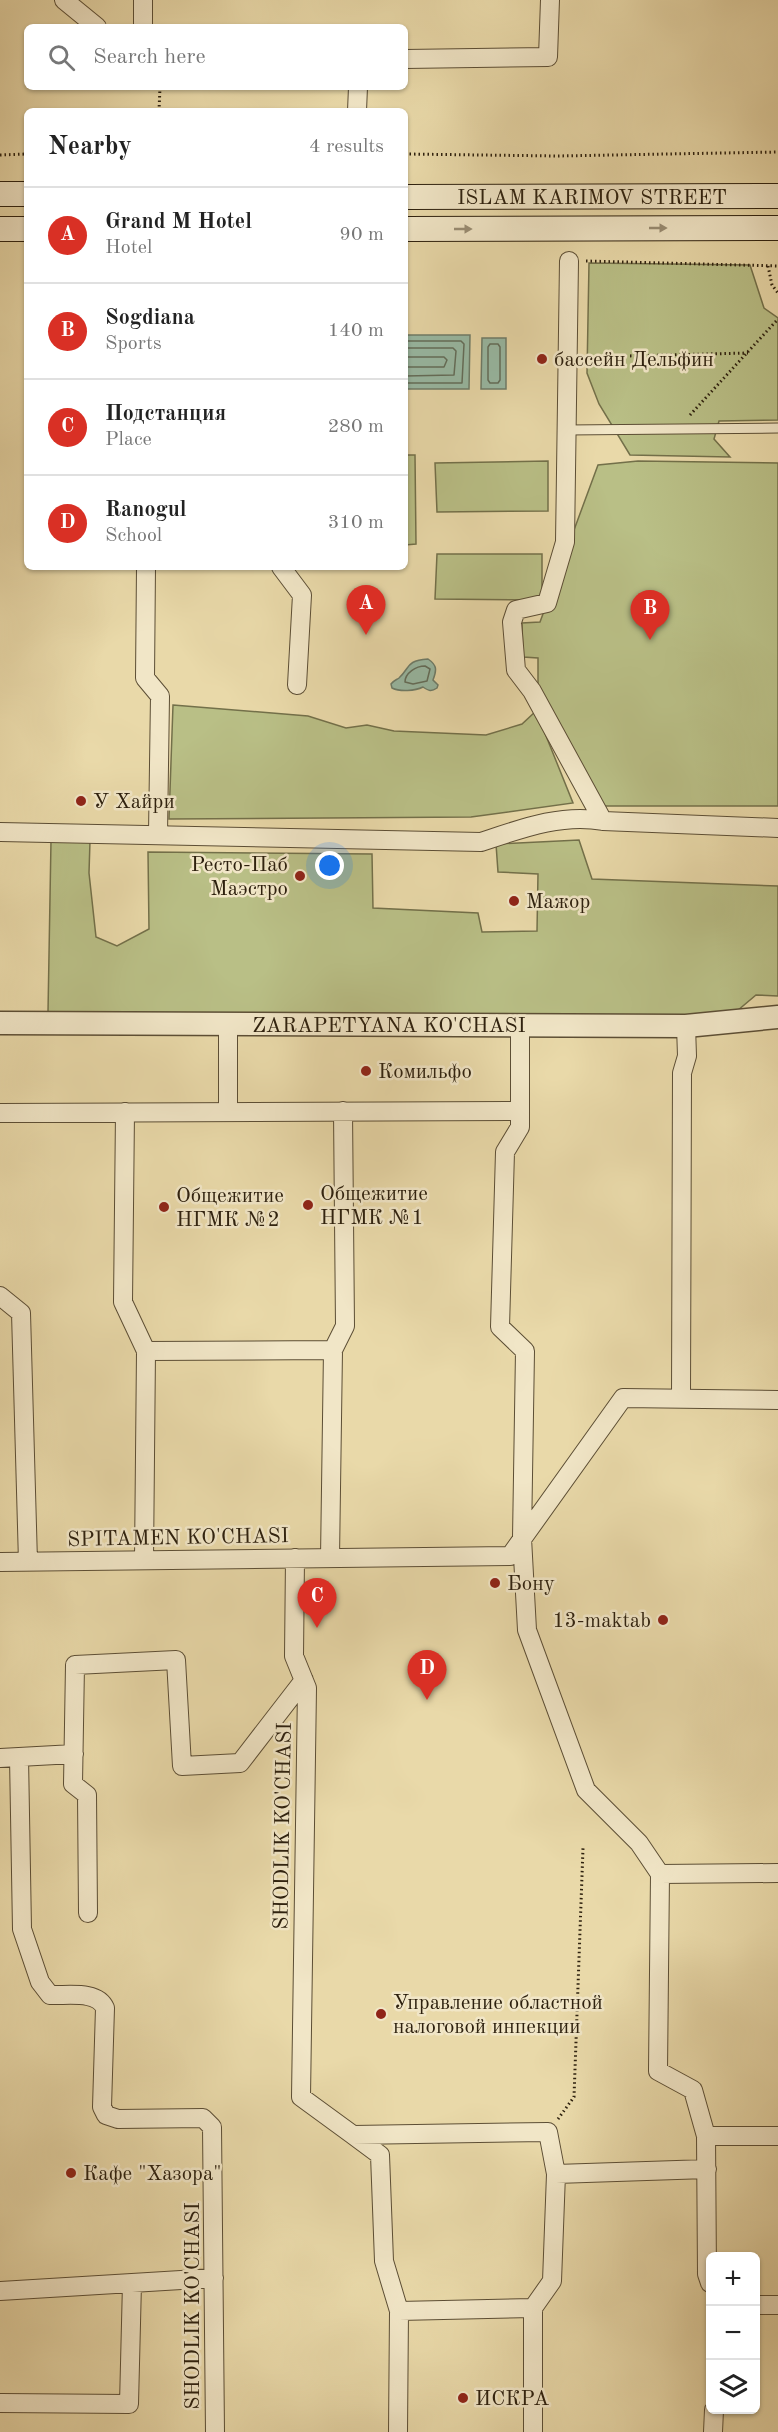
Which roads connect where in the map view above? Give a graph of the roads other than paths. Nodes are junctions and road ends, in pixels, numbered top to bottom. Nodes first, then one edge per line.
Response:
1 (64, 0) edge
2 (144, 0) edge
3 (550, 0) edge
4 (94, 24) edge
5 (143, 24) edge
6 (408, 59) edge
7 (358, 90) edge
8 (357, 108) edge
9 (0, 194) edge
10 (24, 194) edge
11 (778, 196) edge
12 (408, 197) edge
13 (778, 228) edge
14 (0, 229) edge
15 (24, 229) edge
16 (408, 229) edge
17 (569, 261) road end
18 (778, 428) edge
19 (567, 430) junction
20 (146, 570) edge
21 (283, 570) edge
22 (297, 685) dead end
23 (603, 821) junction
24 (778, 828) edge
25 (0, 832) edge
26 (158, 834) junction
27 (778, 1017) edge
28 (0, 1023) edge
29 (228, 1024) junction
30 (520, 1025) junction
31 (686, 1026) junction
32 (228, 1111) junction
33 (343, 1111) junction
34 (520, 1111) junction
35 (125, 1112) junction
36 (0, 1113) edge
37 (0, 1296) edge
38 (333, 1350) junction
39 (146, 1351) junction
40 (681, 1398) junction
41 (778, 1400) edge
42 (522, 1538) junction
43 (295, 1558) junction
44 (330, 1558) junction
45 (144, 1560) junction
46 (0, 1562) edge
47 (28, 1562) junction
48 (304, 1680) junction
49 (74, 1754) junction
50 (19, 1757) junction
51 (0, 1758) edge
52 (778, 1873) edge
53 (660, 1874) junction
54 (88, 1913) dead end
55 (353, 2135) junction
56 (706, 2136) junction
57 (778, 2136) edge
58 (707, 2169) junction
59 (556, 2174) junction
60 (707, 2252) edge
61 (214, 2278) junction
62 (132, 2283) junction
63 (0, 2291) edge
64 (760, 2305) edge
65 (778, 2305) edge
66 (533, 2308) junction
67 (399, 2311) junction
68 (0, 2403) edge
69 (714, 2414) edge
70 (215, 2432) edge
71 (398, 2432) edge
72 (533, 2432) edge
73 (713, 2432) edge

1 - 4 street
2 - 5 street
3 - 6 street
7 - 8 street
9 - 10 main road
11 - 12 main road, ISLAM KARIMOV STREET
16 -> 13 main road, ISLAM KARIMOV STREET
14 - 15 main road
17 - 19 street
18 - 19 lane
19 - 23 street
20 - 26 street
21 - 22 street
23 - 24 street
23 - 26 street
25 - 26 street
27 - 31 street, ZARAPETYANA KO'CHASI
28 - 29 street, ZARAPETYANA KO'CHASI
29 - 30 street, ZARAPETYANA KO'CHASI
29 - 32 street
30 - 31 street, ZARAPETYANA KO'CHASI
30 - 34 street
31 - 40 street
32 - 33 street
32 - 35 street
33 - 34 street
33 - 38 street
34 - 42 street
35 - 36 street
35 - 39 street
37 - 47 street
38 - 39 street
38 - 44 street
39 - 45 street
40 - 41 street, SPITAMEN KO'CHASI
40 - 42 street, SPITAMEN KO'CHASI
42 - 44 street, SPITAMEN KO'CHASI
42 - 53 street
43 - 44 street, SPITAMEN KO'CHASI
43 - 45 street, SPITAMEN KO'CHASI
43 - 48 street, SHODLIK KO'CHASI
45 - 47 street, SPITAMEN KO'CHASI
46 - 47 street, SPITAMEN KO'CHASI
48 - 49 street
48 - 55 street, SHODLIK KO'CHASI
49 - 50 street
49 - 54 street
50 - 51 street
50 - 61 street, SHODLIK KO'CHASI
52 - 53 street
53 - 56 street
55 - 59 street
55 - 67 street
56 - 57 street
56 - 58 street
58 - 59 street
58 - 60 street
59 - 66 street
61 - 62 street
61 - 70 street, SHODLIK KO'CHASI
62 - 63 street
62 - 68 street
64 - 65 street
66 - 67 street
66 - 72 street
67 - 71 street
69 - 73 street

